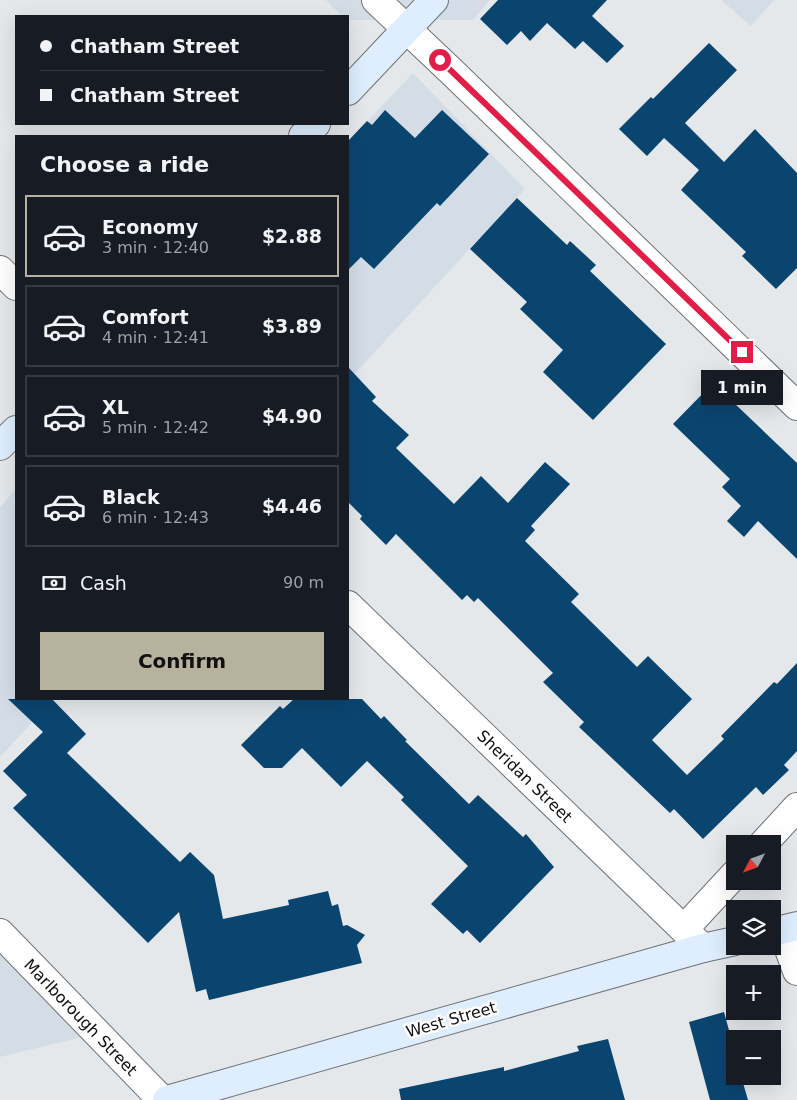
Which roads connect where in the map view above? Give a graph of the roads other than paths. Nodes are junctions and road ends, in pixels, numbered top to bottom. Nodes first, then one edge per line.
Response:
1 (376, 0) edge
2 (434, 0) edge
3 (408, 29) junction
4 (349, 90) edge
5 (315, 125) edge
6 (305, 135) edge
7 (0, 270) edge
8 (15, 285) edge
9 (797, 406) edge
10 (15, 431) edge
11 (0, 446) edge
12 (349, 606) edge
13 (797, 807) edge
14 (771, 835) edge
15 (726, 884) edge
16 (684, 929) junction
17 (784, 930) edge
18 (0, 933) edge
19 (726, 942) edge
20 (703, 948) junction
21 (797, 971) edge
22 (162, 1100) edge
23 (168, 1100) edge

1 - 3 street
2 - 3 main road
3 - 4 main road
3 - 9 street
5 - 6 main road
7 - 8 street
10 - 11 main road
12 - 16 street, Sheridan Street
13 - 14 street
15 - 16 street
16 - 20 street, Sheridan Street
17 - 21 street
18 - 22 street, Marlborough Street
19 - 20 main road, West Street
20 - 23 main road, West Street

